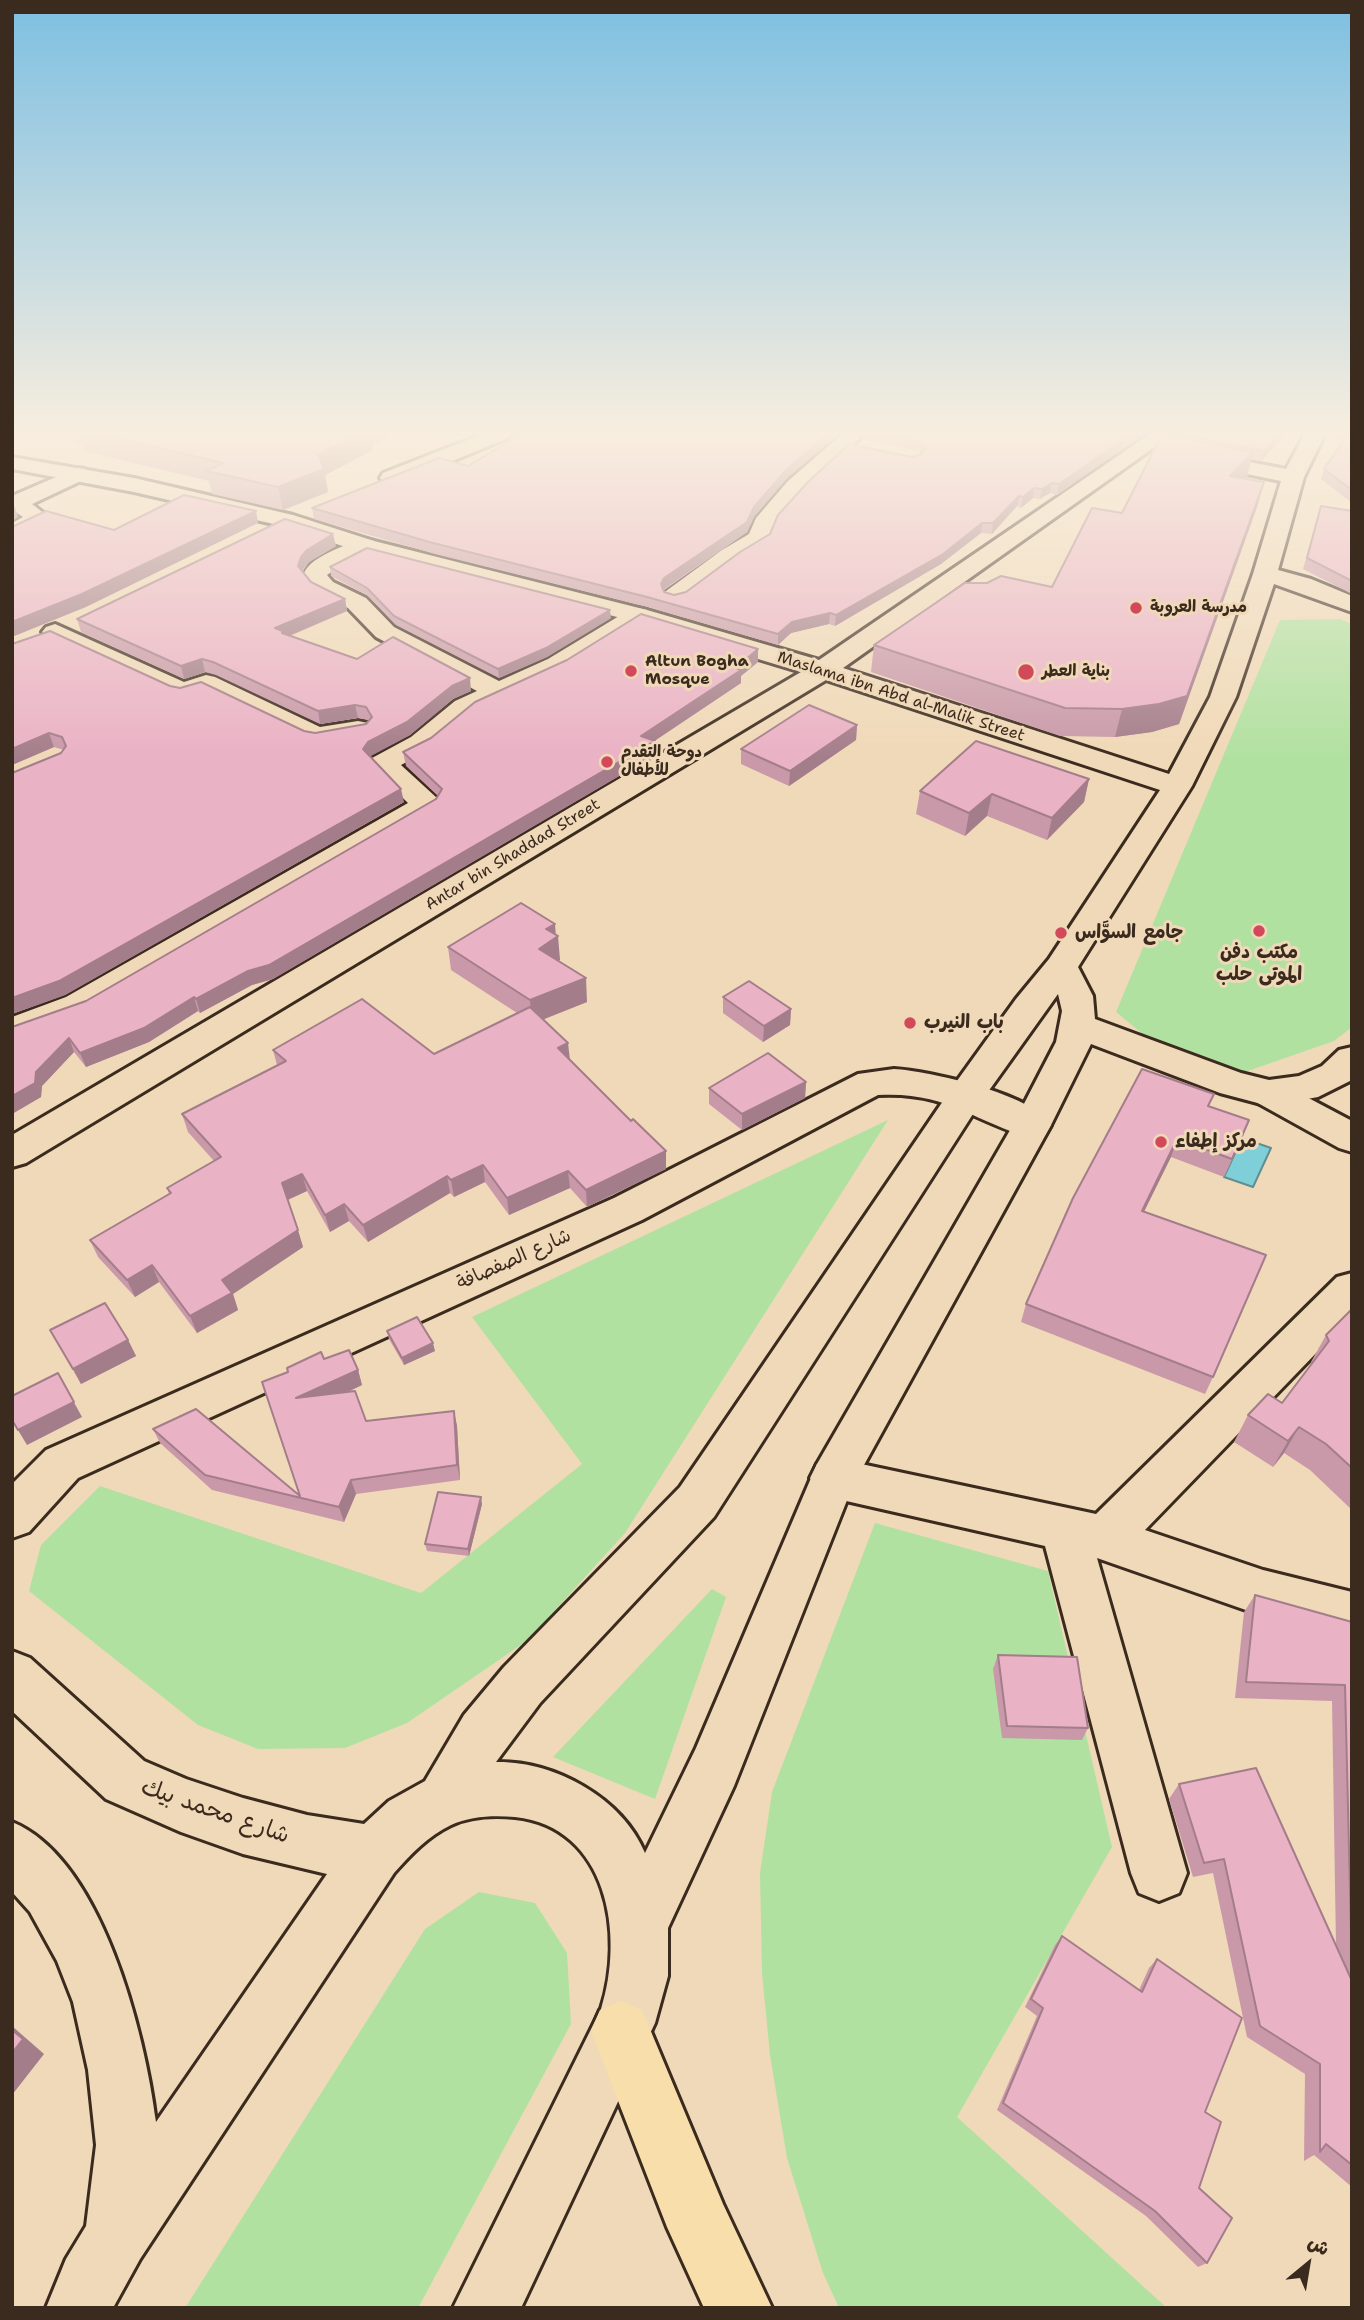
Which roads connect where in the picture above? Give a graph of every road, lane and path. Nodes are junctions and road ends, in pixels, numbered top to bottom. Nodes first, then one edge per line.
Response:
1 (354, 542) edge
2 (754, 542) edge
3 (1008, 542) edge
4 (1274, 542) edge
5 (366, 546) junction
6 (1265, 573) junction
7 (675, 596) edge
8 (1352, 605) edge
9 (638, 615) junction
10 (86, 618) edge
11 (823, 670) junction
12 (498, 691) junction
13 (358, 729) edge
14 (1178, 786) junction
15 (1061, 967) junction
16 (1078, 1026) junction
17 (12, 1030) edge
18 (1352, 1059) edge
19 (1269, 1093) junction
20 (967, 1094) junction
21 (1032, 1125) junction
22 (1352, 1138) edge
23 (12, 1153) edge
24 (1352, 1289) edge
25 (833, 1478) junction
26 (12, 1517) edge
27 (1085, 1534) junction
28 (1352, 1616) edge
29 (12, 1676) edge
30 (445, 1799) junction
31 (12, 1850) edge
32 (374, 1853) junction
33 (1159, 1873) dead end
34 (641, 1923) junction
35 (621, 2031) junction
36 (117, 2236) junction
37 (79, 2308) edge
38 (486, 2308) edge
39 (739, 2308) edge

1 - 5 street, Maslama ibn Abd al-Malik Street
2 - 7 street
3 - 11 street, Antar bin Shaddad Street
4 - 6 street
5 - 9 street, Maslama ibn Abd al-Malik Street
5 - 12 street
6 - 8 street
6 - 14 street
9 - 11 street, Maslama ibn Abd al-Malik Street
9 - 12 street
10 - 13 street
11 - 14 street, Maslama ibn Abd al-Malik Street
11 - 23 street, Antar bin Shaddad Street
12 - 17 street
14 - 15 street
15 - 16 street
15 - 20 street
16 - 19 street
16 - 21 street
18 - 19 street
19 - 22 street
20 - 21 street, شارع الصفصافة
20 - 26 street, شارع الصفصافة
20 - 30 street
21 - 25 street
24 - 27 street
25 - 27 street
25 - 34 street
27 - 28 street
27 - 33 street
29 - 32 street, شارع محمد بيك
30 - 32 street
30 - 34 street
31 - 36 street
32 - 36 street
34 - 35 street
35 - 38 street
35 - 39 main road
36 - 37 street

